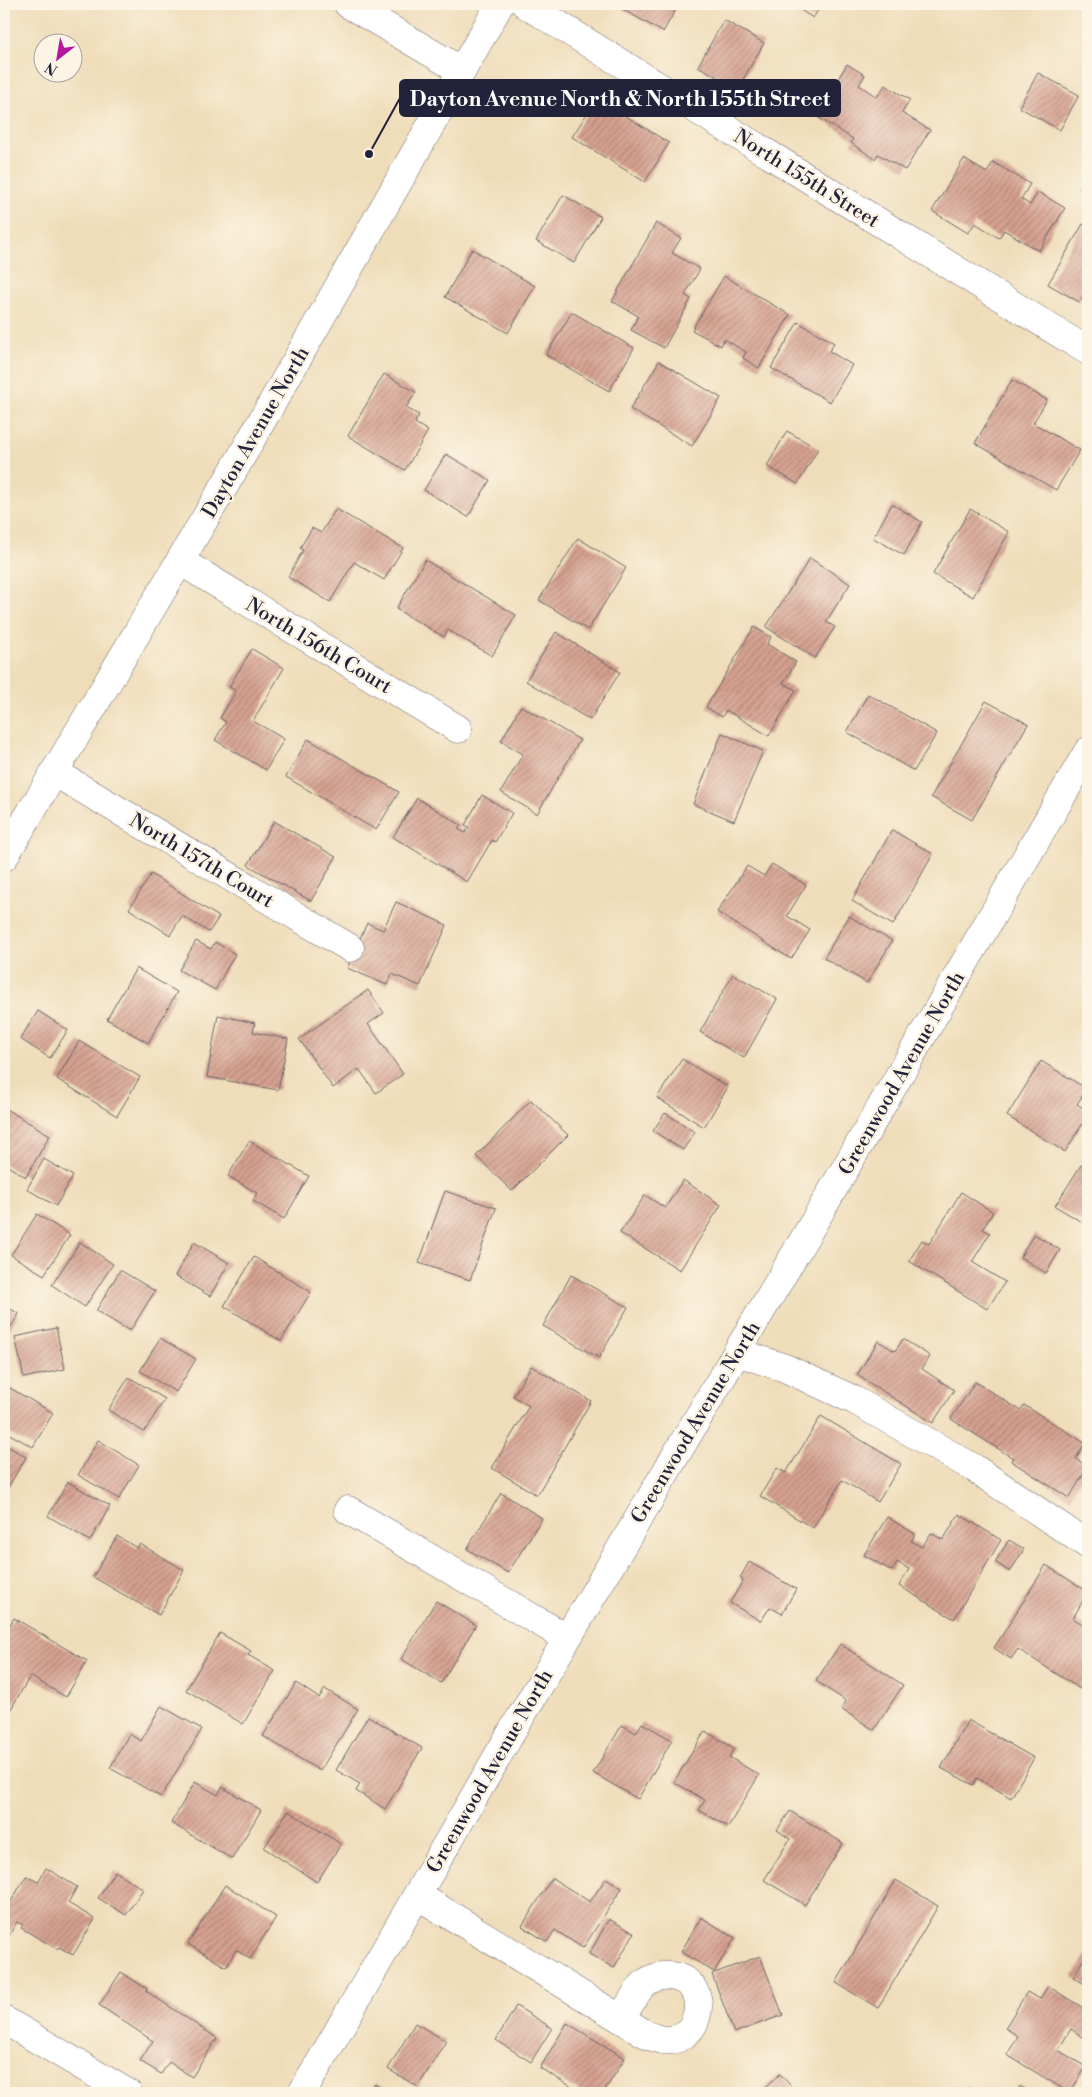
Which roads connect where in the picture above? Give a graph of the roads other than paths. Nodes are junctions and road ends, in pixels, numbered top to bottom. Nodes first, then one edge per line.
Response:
1 (348, 4) edge
2 (500, 4) edge
3 (526, 4) edge
4 (462, 71) junction
5 (1088, 351) edge
6 (180, 561) junction
7 (458, 729) dead end
8 (1088, 751) edge
9 (54, 772) junction
10 (4, 856) edge
11 (350, 948) dead end
12 (737, 1352) junction
13 (348, 1510) dead end
14 (1088, 1545) edge
15 (567, 1638) junction
16 (417, 1895) junction
17 (621, 2019) dead end
18 (4, 2020) edge
19 (128, 2093) edge
20 (302, 2093) edge

1 - 4 street
2 - 4 street, Dayton Avenue North
3 - 5 street, North 155th Street
4 - 6 street, Dayton Avenue North
6 - 7 street, North 156th Court
6 - 9 street, Dayton Avenue North
8 - 12 street, Greenwood Avenue North
9 - 10 street, Dayton Avenue North
9 - 11 street, North 157th Court
12 - 14 street
12 - 15 street, Greenwood Avenue North
13 - 15 street
15 - 16 street, Greenwood Avenue North
16 - 17 street
16 - 20 street, Greenwood Avenue North
18 - 19 street

